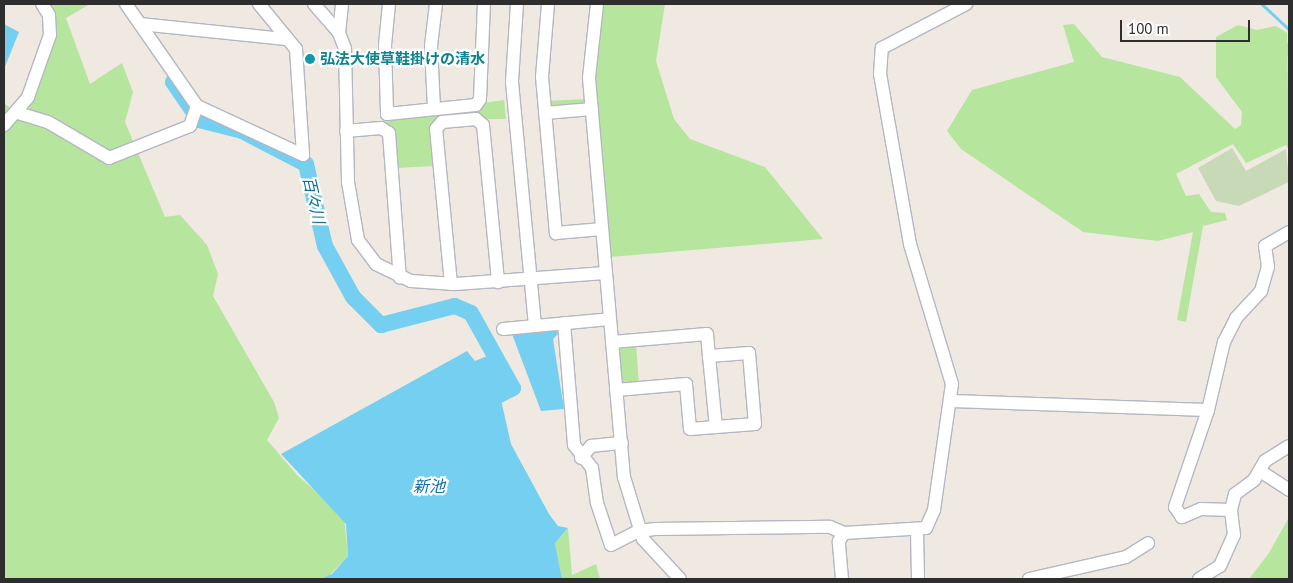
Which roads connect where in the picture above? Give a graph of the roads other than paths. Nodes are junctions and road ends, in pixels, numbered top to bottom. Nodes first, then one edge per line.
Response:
1 (42, 4) edge
2 (126, 4) edge
3 (259, 4) edge
4 (314, 4) edge
5 (342, 4) edge
6 (389, 4) edge
7 (436, 4) edge
8 (484, 4) edge
9 (517, 4) edge
10 (548, 4) edge
11 (597, 4) edge
12 (966, 4) edge
13 (140, 24) junction
14 (339, 33) junction
15 (286, 39) junction
16 (197, 106) junction
17 (434, 109) junction
18 (592, 109) junction
19 (18, 113) junction
20 (545, 113) junction
21 (4, 125) edge
22 (346, 131) junction
23 (602, 229) junction
24 (1289, 232) edge
25 (606, 273) junction
26 (400, 278) junction
27 (531, 279) junction
28 (498, 282) junction
29 (451, 284) junction
30 (610, 318) junction
31 (564, 323) junction
32 (535, 326) junction
33 (503, 328) dead end
34 (612, 342) junction
35 (709, 356) junction
36 (616, 390) junction
37 (951, 401) junction
38 (1208, 410) junction
39 (716, 427) junction
40 (622, 443) junction
41 (1289, 446) edge
42 (581, 458) junction
43 (1260, 470) junction
44 (1289, 490) edge
45 (1230, 510) junction
46 (639, 531) junction
47 (917, 532) junction
48 (844, 533) junction
49 (1148, 543) dead end
50 (680, 579) edge
51 (842, 579) edge
52 (918, 579) edge
53 (1029, 579) edge
54 (1199, 579) edge

1 - 19 street
2 - 13 street
3 - 15 street
4 - 14 street
5 - 14 street
6 - 17 street
7 - 17 street
8 - 17 street
9 - 27 street
10 - 20 street
11 - 18 street
12 - 37 street
13 - 15 street
13 - 16 street
14 - 22 street
15 - 16 street
16 - 19 street
18 - 20 street
18 - 23 street
19 - 21 street
20 - 23 street
22 - 26 street
22 - 26 street
23 - 25 street
24 - 38 street
25 - 27 street
25 - 30 street
26 - 29 street
27 - 28 street
27 - 32 street
28 - 29 street
28 - 29 street
30 - 31 street
30 - 34 street
31 - 32 street
31 - 42 street
32 - 33 street
34 - 35 street
34 - 36 street
35 - 39 street
35 - 39 street
36 - 39 street
36 - 40 street
37 - 38 street
37 - 47 street
38 - 45 street
40 - 42 street
40 - 46 street
41 - 43 street
42 - 46 street
43 - 44 street
43 - 45 street
45 - 54 street
46 - 48 street
46 - 50 street
47 - 48 street
47 - 52 street
48 - 51 street
49 - 53 street

